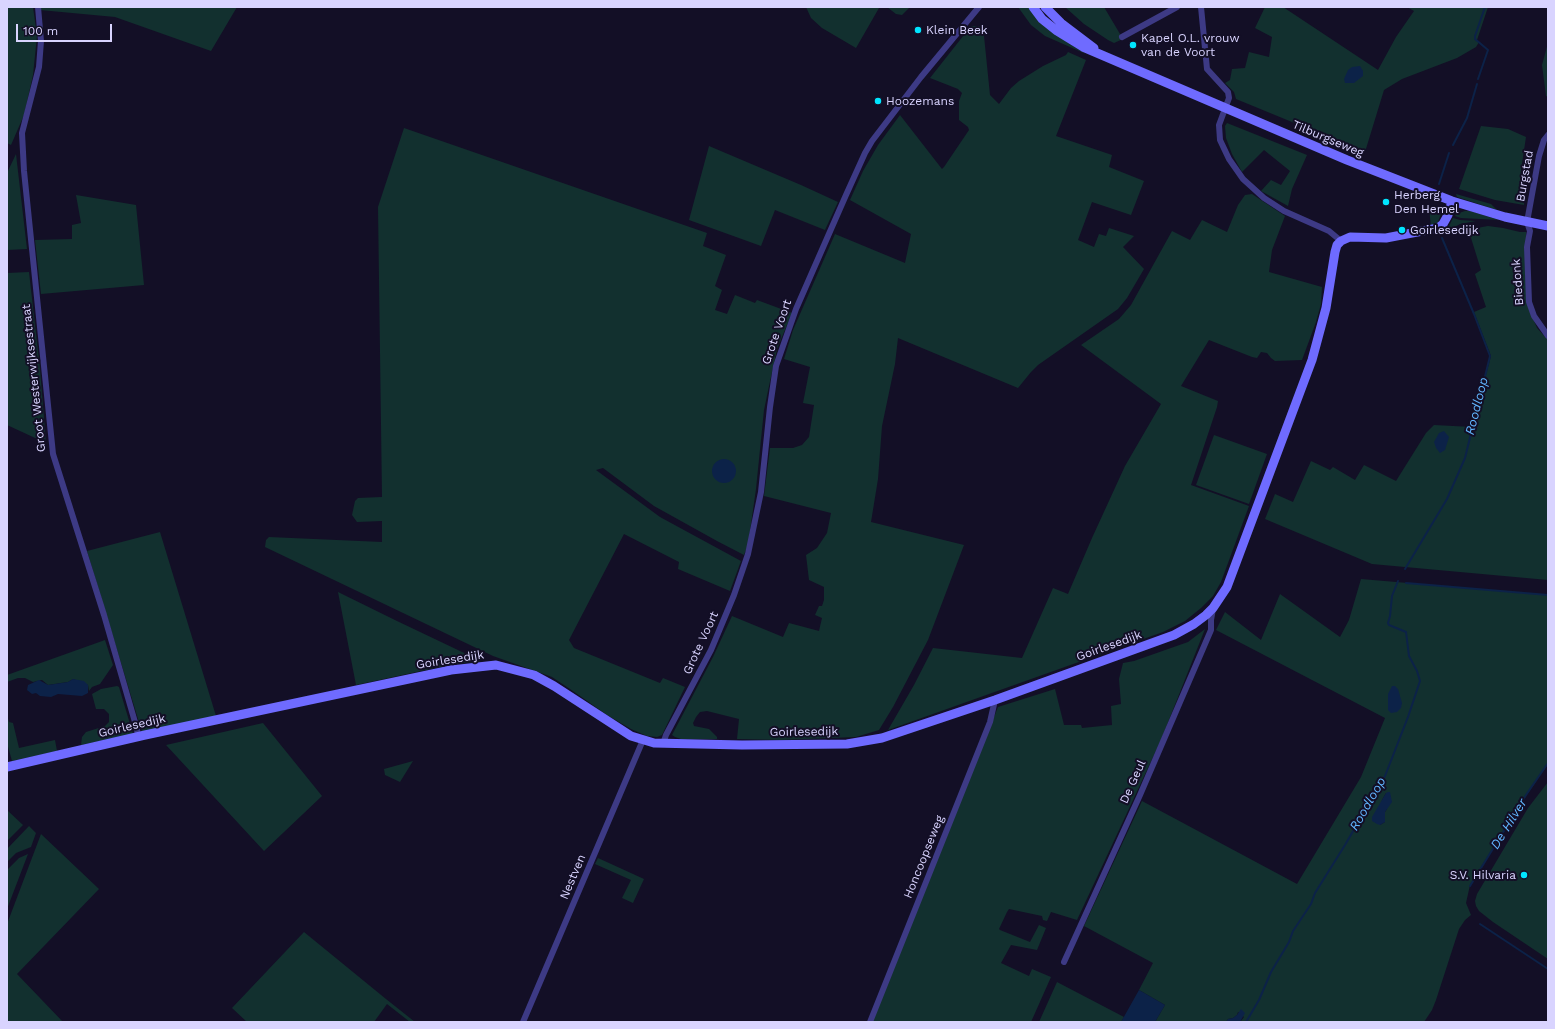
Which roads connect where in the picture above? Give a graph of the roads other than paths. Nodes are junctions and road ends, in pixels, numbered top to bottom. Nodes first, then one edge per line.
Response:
1 (38, 7) edge
2 (979, 7) edge
3 (1033, 7) edge
4 (1045, 7) edge
5 (1178, 7) edge
6 (1201, 7) edge
7 (1122, 36) dead end
8 (1105, 56) junction
9 (1225, 108) junction
10 (1548, 135) edge
11 (1452, 200) junction
12 (1528, 222) junction
13 (1548, 226) edge
14 (1342, 241) junction
15 (1548, 336) edge
16 (1213, 608) junction
17 (995, 700) junction
18 (138, 738) junction
19 (643, 740) junction
20 (663, 744) junction
21 (7, 767) edge
22 (1064, 962) dead end
23 (523, 1022) edge
24 (870, 1022) edge

1 - 18 street, Groot Westerwijksestraat
2 - 20 street, Grote Voort
3 - 8 street, Tilburgseweg
4 - 8 street, Tilburgseweg
5 - 7 street
6 - 9 street
8 - 9 street, Tilburgseweg
9 - 11 street, Tilburgseweg
9 - 14 street
10 - 12 street, Burgstad
11 - 12 street, Tilburgseweg
11 - 14 street
12 - 13 street, Tilburgseweg
12 - 15 street, Biedonk
14 - 16 street, Goirlesedijk
16 - 17 street, Goirlesedijk
16 - 22 street, De Geul
17 - 20 street, Goirlesedijk
17 - 24 street, Honcoopseweg
18 - 19 street, Goirlesedijk
18 - 21 street, Goirlesedijk
19 - 20 street, Goirlesedijk
19 - 23 street, Nestven

